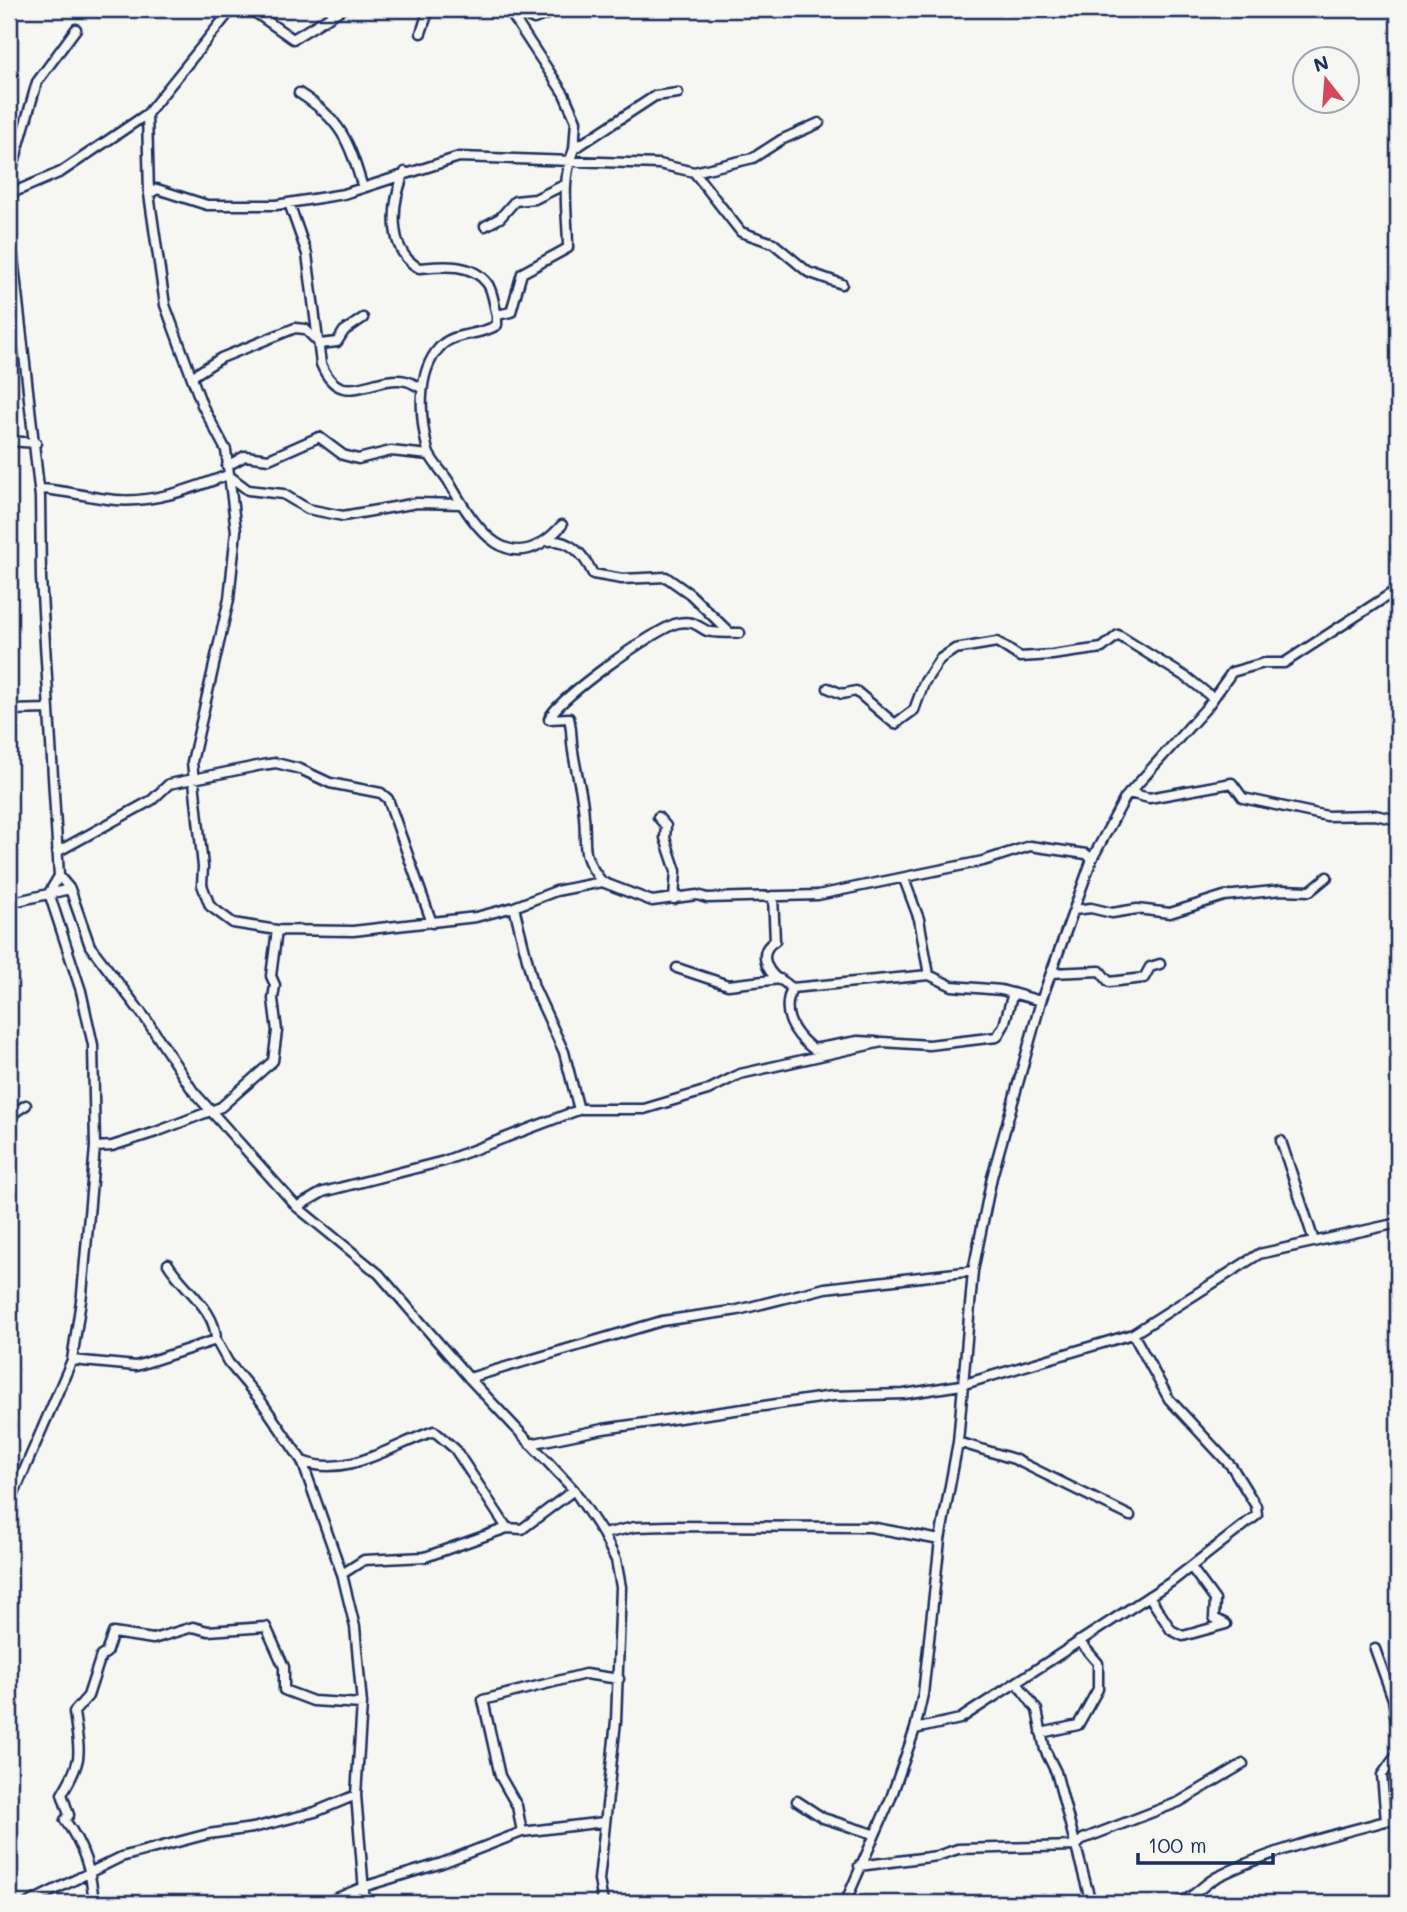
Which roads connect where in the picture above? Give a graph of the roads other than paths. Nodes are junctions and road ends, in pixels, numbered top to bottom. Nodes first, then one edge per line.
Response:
1 (232, 9) edge
2 (250, 9) edge
3 (342, 9) edge
4 (429, 9) edge
5 (509, 9) edge
6 (560, 9) edge
7 (76, 29) dead end
8 (421, 33) dead end
9 (299, 93) dead end
10 (678, 93) dead end
11 (147, 114) junction
12 (819, 123) dead end
13 (574, 149) junction
14 (568, 163) junction
15 (405, 172) junction
16 (694, 172) junction
17 (9, 180) edge
18 (566, 184) junction
19 (363, 188) junction
20 (9, 192) edge
21 (149, 194) junction
22 (289, 203) junction
23 (9, 221) edge
24 (485, 226) dead end
25 (842, 284) dead end
26 (497, 315) junction
27 (363, 318) dead end
28 (320, 344) junction
29 (193, 376) junction
30 (421, 388) junction
31 (9, 440) edge
32 (36, 443) junction
33 (429, 455) junction
34 (228, 470) junction
35 (40, 489) junction
36 (461, 504) junction
37 (562, 525) dead end
38 (548, 541) junction
39 (1398, 589) edge
40 (729, 632) junction
41 (740, 633) dead end
42 (828, 688) dead end
43 (1213, 698) junction
44 (49, 709) junction
45 (9, 710) edge
46 (194, 777) junction
47 (1129, 793) junction
48 (658, 817) dead end
49 (1398, 820) edge
50 (57, 852) junction
51 (1092, 859) junction
52 (60, 876) junction
53 (1327, 877) dead end
54 (904, 878) junction
55 (601, 882) junction
56 (70, 889) junction
57 (49, 893) junction
58 (773, 896) junction
59 (674, 899) junction
60 (9, 904) edge
61 (514, 907) junction
62 (1074, 910) junction
63 (432, 923) junction
64 (277, 930) junction
65 (1160, 964) dead end
66 (677, 968) dead end
67 (1051, 973) junction
68 (929, 975) junction
69 (779, 980) junction
70 (792, 988) junction
71 (1013, 993) junction
72 (1041, 1001) junction
73 (882, 1042) junction
74 (26, 1105) dead end
75 (212, 1110) junction
76 (579, 1110) junction
77 (9, 1116) edge
78 (1281, 1141) dead end
79 (95, 1147) junction
80 (297, 1207) junction
81 (1398, 1223) edge
82 (1314, 1241) junction
83 (168, 1264) dead end
84 (973, 1271) junction
85 (1133, 1335) junction
86 (216, 1340) junction
87 (72, 1360) junction
88 (470, 1378) junction
89 (961, 1385) junction
90 (958, 1441) junction
91 (530, 1444) junction
92 (302, 1461) junction
93 (316, 1467) junction
94 (307, 1479) junction
95 (574, 1490) junction
96 (9, 1505) edge
97 (1130, 1516) dead end
98 (507, 1528) junction
99 (603, 1534) junction
100 (940, 1540) junction
101 (1191, 1567) junction
102 (342, 1574) junction
103 (1149, 1596) junction
104 (1079, 1641) junction
105 (1375, 1648) dead end
106 (619, 1679) junction
107 (1017, 1683) junction
108 (362, 1704) junction
109 (915, 1729) junction
110 (1041, 1733) junction
111 (1398, 1736) edge
112 (1398, 1753) edge
113 (1243, 1764) dead end
114 (356, 1795) junction
115 (797, 1801) dead end
116 (1386, 1821) junction
117 (1398, 1821) edge
118 (604, 1822) junction
119 (522, 1832) junction
120 (873, 1835) junction
121 (1076, 1846) junction
122 (859, 1866) junction
123 (91, 1870) junction
124 (366, 1886) junction
125 (1190, 1902) edge
126 (28, 1903) edge
127 (94, 1903) edge
128 (325, 1903) edge
129 (365, 1903) edge
130 (603, 1903) edge
131 (845, 1903) edge
132 (1091, 1903) edge
133 (1178, 1903) edge

1 - 11 street
2 - 3 street
4 - 8 street
5 - 6 street
5 - 13 street
7 - 17 street
9 - 19 street
10 - 13 street
11 - 20 street
11 - 21 street
12 - 16 street
13 - 14 street
14 - 15 street
14 - 16 street
14 - 18 street
15 - 19 street
15 - 26 street
16 - 25 street
18 - 24 street
18 - 26 street
19 - 22 street
21 - 22 street
21 - 29 street
22 - 28 street
23 - 32 street
26 - 30 street
27 - 28 street
28 - 29 street
28 - 30 street
29 - 34 street
30 - 33 street
31 - 32 street
32 - 35 street
33 - 34 street
33 - 36 street
34 - 35 street
34 - 36 street
34 - 46 street
35 - 44 street
36 - 38 street
37 - 38 street
38 - 40 street
39 - 43 street
40 - 41 street
40 - 55 street
42 - 43 street
43 - 47 street
44 - 45 street
44 - 50 street
46 - 50 street
46 - 63 street
46 - 64 street
47 - 49 street
47 - 51 street
48 - 59 street
50 - 52 street
51 - 54 street
51 - 62 street
52 - 56 street
52 - 57 street
53 - 62 street
54 - 58 street
54 - 68 street
55 - 59 street
55 - 61 street
56 - 57 street
56 - 75 street
57 - 60 street
57 - 79 street
58 - 59 street
58 - 69 street
61 - 63 street
61 - 76 street
62 - 67 street
63 - 64 street
64 - 75 street
65 - 67 street
66 - 69 street
67 - 72 street
68 - 70 street
68 - 71 street
69 - 70 street
70 - 73 street
71 - 72 street
71 - 73 street
72 - 84 street
73 - 76 street
74 - 77 street
75 - 79 street
75 - 80 street
76 - 80 street
78 - 82 street
79 - 87 street
80 - 88 street
81 - 82 street
82 - 85 street
83 - 86 street
84 - 88 street
84 - 89 street
85 - 89 street
85 - 101 street
86 - 87 street
86 - 92 street
87 - 96 street
88 - 91 street
89 - 90 street
89 - 91 street
90 - 97 street
90 - 100 street
91 - 95 street
92 - 93 street
92 - 94 street
93 - 94 street
93 - 98 street
94 - 102 street
95 - 98 street
95 - 99 street
98 - 102 street
99 - 100 street
99 - 106 street
100 - 109 street
101 - 103 street
101 - 103 street
102 - 108 street
103 - 104 street
104 - 107 street
104 - 110 street
105 - 111 street
106 - 118 street
106 - 119 street
107 - 109 street
107 - 110 street
108 - 114 street
108 - 123 street
109 - 120 street
110 - 121 street
112 - 116 street
113 - 121 street
114 - 123 street
114 - 124 street
115 - 120 street
116 - 117 street
116 - 125 street
118 - 119 street
118 - 130 street
119 - 124 street
120 - 122 street
121 - 122 street
121 - 132 street
122 - 131 street
123 - 126 street
123 - 127 street
124 - 128 street
124 - 129 street
125 - 133 street

